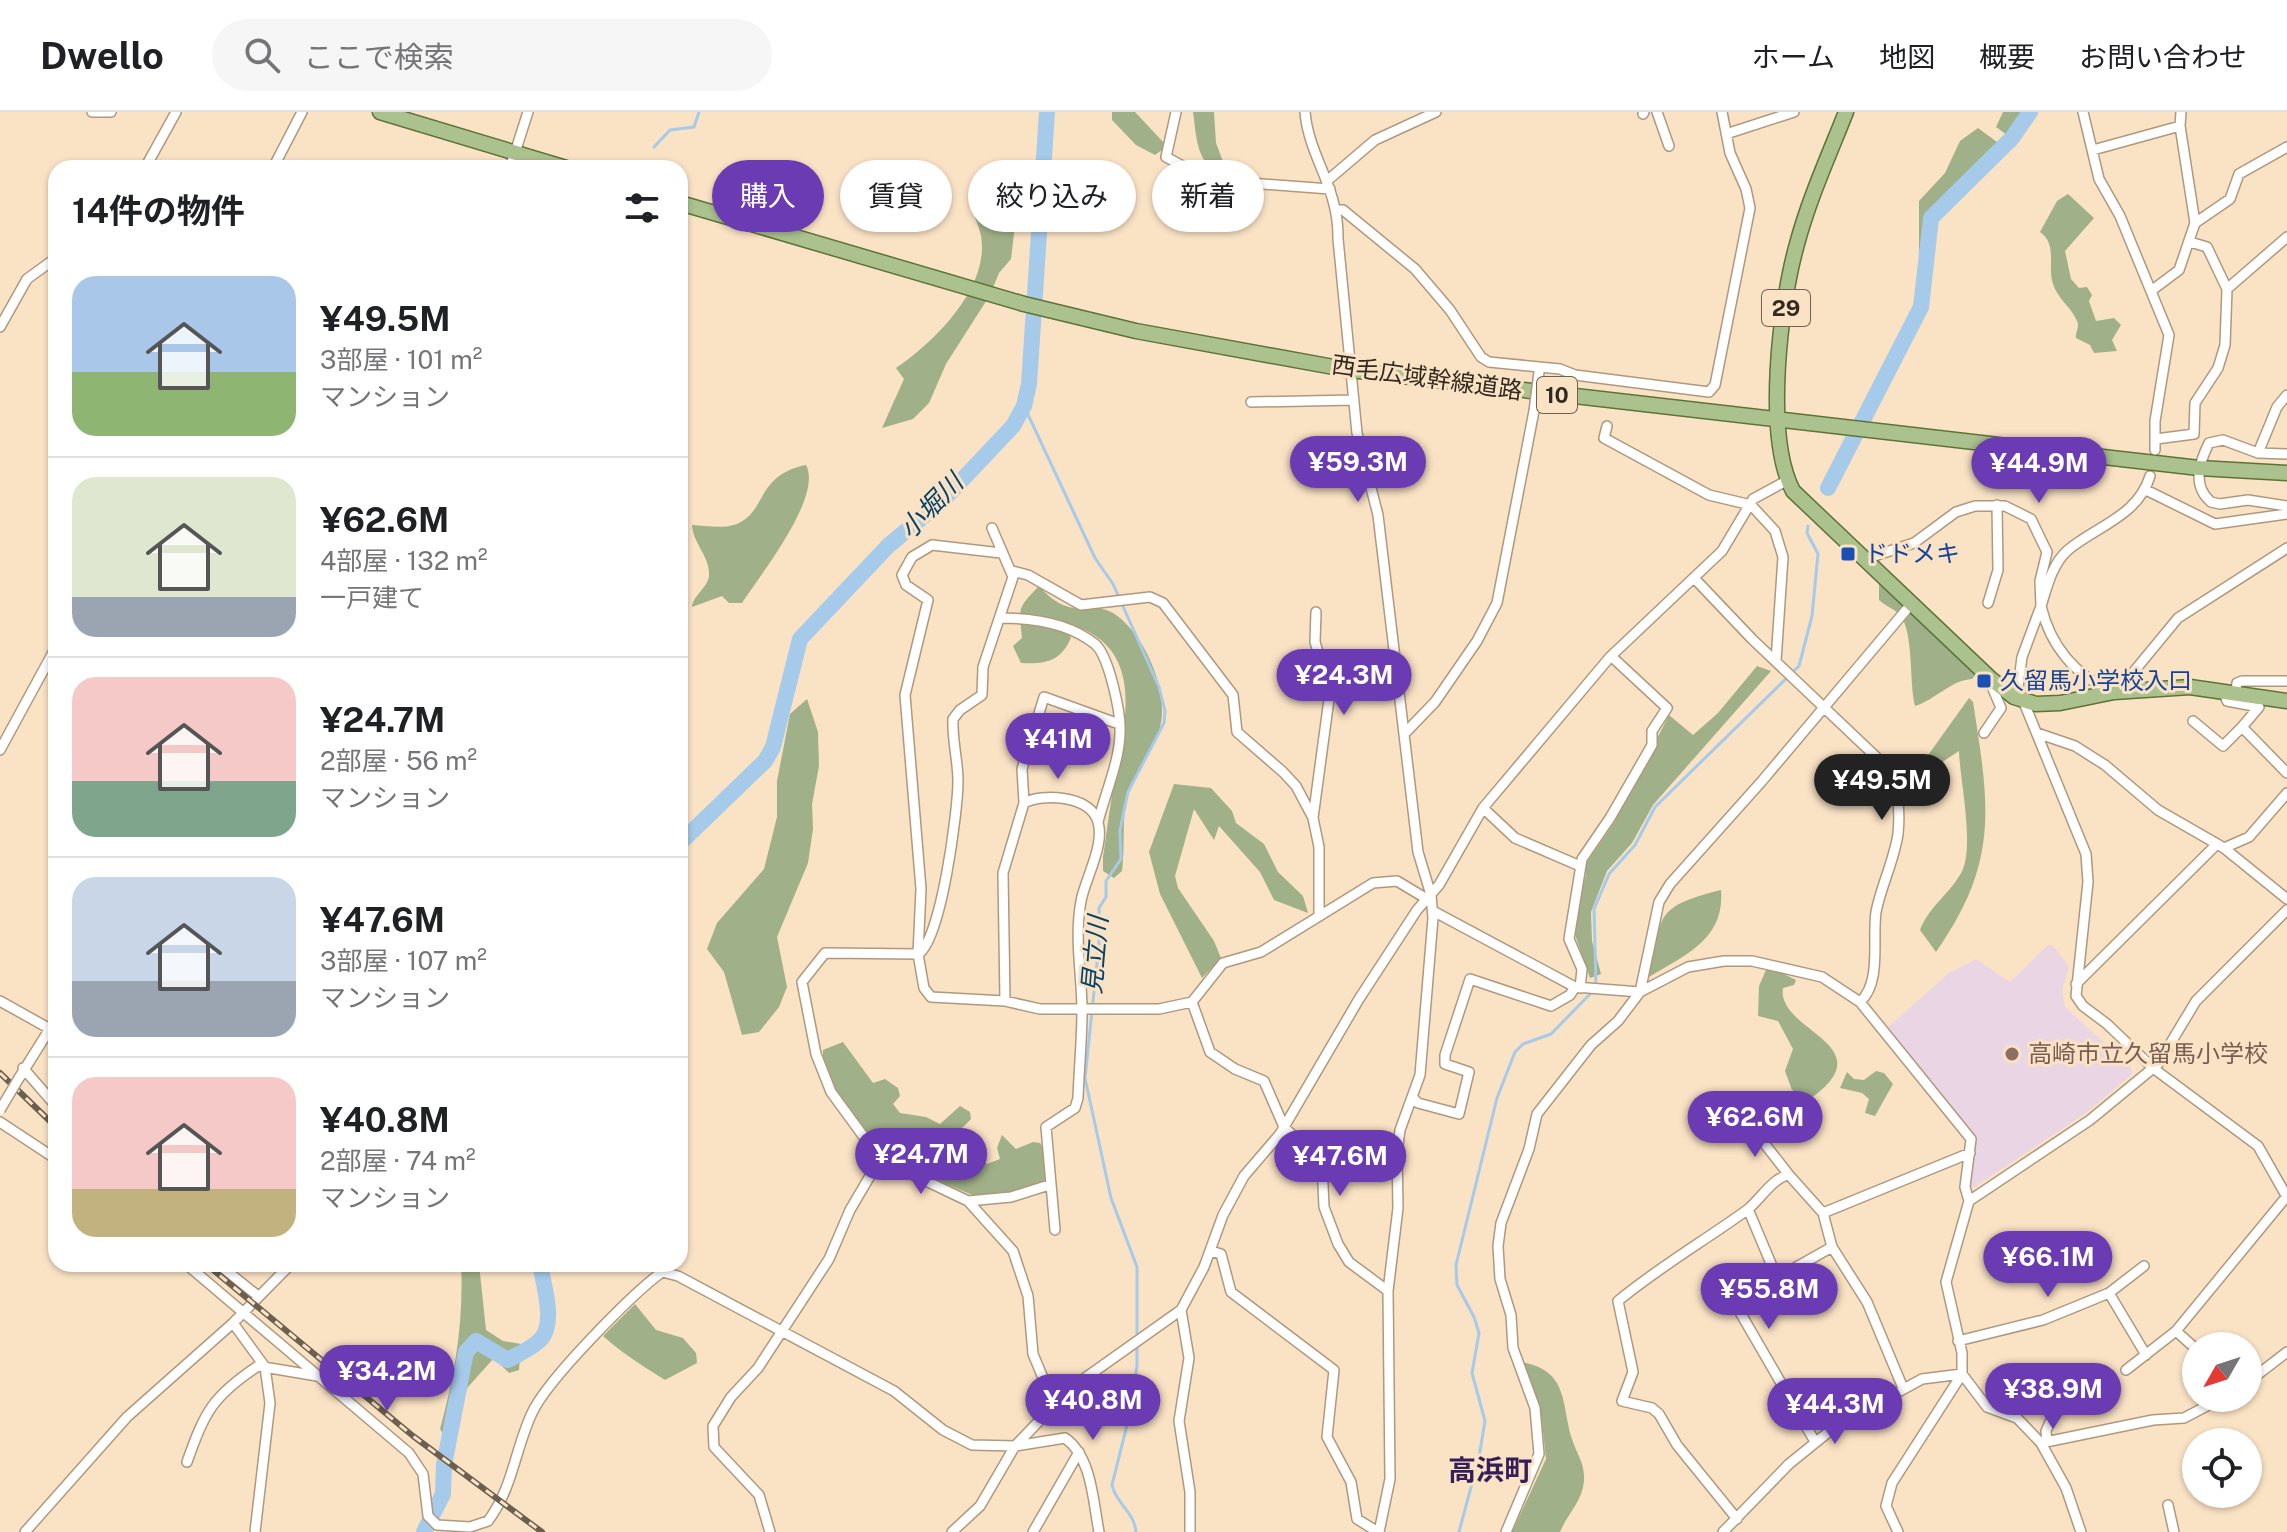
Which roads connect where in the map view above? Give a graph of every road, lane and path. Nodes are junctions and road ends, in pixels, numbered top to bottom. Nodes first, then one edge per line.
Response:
1 (92, 112) edge
2 (111, 112) edge
3 (176, 112) edge
4 (302, 112) edge
5 (380, 112) edge
6 (528, 112) edge
7 (1176, 112) edge
8 (1305, 112) edge
9 (1436, 112) edge
10 (1657, 112) edge
11 (1722, 112) edge
12 (1794, 112) edge
13 (1846, 112) edge
14 (2083, 112) edge
15 (2181, 112) edge
16 (2180, 126) junction
17 (1726, 134) junction
18 (1669, 146) dead end
19 (2287, 147) edge
20 (2093, 150) junction
21 (149, 160) edge
22 (277, 160) edge
23 (509, 160) edge
24 (512, 160) edge
25 (1329, 184) junction
26 (688, 205) edge
27 (1338, 210) junction
28 (2195, 223) junction
29 (2287, 237) edge
30 (2190, 242) junction
31 (48, 264) edge
32 (2227, 289) junction
33 (2151, 291) junction
34 (0, 327) edge
35 (1539, 369) junction
36 (1350, 370) junction
37 (2287, 395) edge
38 (1354, 400) junction
39 (1251, 402) dead end
40 (1777, 419) junction
41 (1607, 426) dead end
42 (2258, 453) junction
43 (2287, 454) edge
44 (2199, 468) junction
45 (2287, 473) edge
46 (2150, 476) dead end
47 (1788, 480) junction
48 (2146, 490) junction
49 (1751, 505) junction
50 (1997, 505) junction
51 (2287, 506) edge
52 (2287, 514) edge
53 (992, 528) dead end
54 (2287, 548) edge
55 (1001, 553) junction
56 (1865, 559) junction
57 (1012, 571) junction
58 (1694, 578) junction
59 (1912, 603) junction
60 (1988, 603) dead end
61 (2041, 606) junction
62 (1316, 612) dead end
63 (1001, 618) junction
64 (1611, 656) junction
65 (1776, 661) junction
66 (48, 662) edge
67 (1991, 679) junction
68 (2287, 681) edge
69 (2230, 690) junction
70 (2121, 692) junction
71 (2024, 701) junction
72 (2287, 701) edge
73 (1826, 707) junction
74 (2193, 721) dead end
75 (1119, 724) junction
76 (2242, 727) junction
77 (1406, 732) junction
78 (1984, 733) dead end
79 (2037, 733) junction
80 (0, 750) edge
81 (2287, 773) edge
82 (2287, 793) edge
83 (1024, 803) junction
84 (1483, 808) junction
85 (1313, 818) junction
86 (1098, 822) junction
87 (2219, 847) junction
88 (1580, 866) junction
89 (1429, 897) junction
90 (2287, 899) edge
91 (2287, 910) edge
92 (1433, 911) junction
93 (1319, 913) junction
94 (918, 954) junction
95 (2076, 984) junction
96 (1578, 987) junction
97 (1640, 992) junction
98 (0, 1001) edge
99 (1005, 1001) junction
100 (1192, 1002) junction
101 (1860, 1002) junction
102 (1087, 1008) junction
103 (48, 1028) edge
104 (48, 1032) edge
105 (2153, 1068) junction
106 (21, 1073) junction
107 (48, 1098) edge
108 (1413, 1098) junction
109 (0, 1110) edge
110 (1746, 1120) dead end
111 (0, 1122) edge
112 (1284, 1127) junction
113 (1970, 1153) junction
114 (48, 1154) edge
115 (880, 1159) junction
116 (1789, 1175) junction
117 (1049, 1185) junction
118 (2287, 1196) edge
119 (968, 1201) junction
120 (1969, 1201) junction
121 (1748, 1209) junction
122 (1823, 1213) junction
123 (1055, 1230) dead end
124 (1832, 1247) junction
125 (1211, 1251) junction
126 (2144, 1266) dead end
127 (195, 1272) edge
128 (228, 1272) edge
129 (283, 1272) edge
130 (1777, 1278) junction
131 (1388, 1291) junction
132 (2109, 1293) junction
133 (258, 1296) junction
134 (1181, 1310) junction
135 (242, 1312) junction
136 (233, 1323) junction
137 (780, 1330) junction
138 (2176, 1331) junction
139 (2182, 1336) edge
140 (1958, 1341) junction
141 (2287, 1352) edge
142 (2146, 1355) junction
143 (265, 1367) junction
144 (2126, 1370) dead end
145 (2262, 1371) edge
146 (2101, 1372) dead end
147 (1962, 1374) junction
148 (320, 1377) junction
149 (1903, 1388) junction
150 (1062, 1398) junction
151 (2094, 1405) dead end
152 (2056, 1409) junction
153 (2195, 1412) edge
154 (1814, 1440) junction
155 (2044, 1442) junction
156 (1015, 1446) junction
157 (1079, 1452) junction
158 (187, 1462) dead end
159 (2168, 1505) dead end
160 (1737, 1519) junction
161 (25, 1532) edge
162 (255, 1532) edge
163 (770, 1532) edge
164 (952, 1532) edge
165 (1033, 1532) edge
166 (1099, 1532) edge
167 (1190, 1532) edge
168 (1378, 1532) edge
169 (1506, 1532) edge
170 (1723, 1532) edge
171 (1898, 1532) edge
172 (2081, 1532) edge
173 (2174, 1532) edge

1 - 2 street
3 - 21 street
4 - 22 street
5 - 23 main road
6 - 24 street
7 - 25 street
8 - 25 street
9 - 25 street
10 - 18 street
11 - 17 street
12 - 17 street
13 - 40 main road, 29
14 - 20 street
15 - 16 street
16 - 20 street
16 - 28 street
17 - 35 street
19 - 28 street
20 - 33 street
25 - 27 street
26 - 36 main road, 西毛広域幹線道路 / 10
27 - 35 street
27 - 36 street
28 - 30 street
29 - 32 street
30 - 32 street
30 - 33 street
31 - 34 street
32 - 33 street
35 - 77 street, bridge
36 - 38 street
36 - 40 main road, 西毛広域幹線道路 / 10
37 - 42 street
38 - 39 street
38 - 77 street
40 - 44 main road, 西毛広域幹線道路 / 10
40 - 47 main road, 29
41 - 49 street
42 - 43 street
42 - 44 street
44 - 45 main road, 西毛広域幹線道路 / 10
44 - 51 street
46 - 48 street
47 - 49 street
47 - 56 main road, 29
48 - 52 street
48 - 61 street
49 - 58 street
49 - 65 street
50 - 56 street
50 - 60 street
50 - 61 street
53 - 55 street
54 - 70 street
55 - 57 street
55 - 94 street
56 - 59 main road, 29
57 - 63 street
57 - 85 street
58 - 64 street
58 - 65 street
59 - 67 main road, 29
59 - 73 street
61 - 70 street
61 - 71 street
62 - 85 street
63 - 75 street
63 - 94 street
64 - 84 street
64 - 88 street
65 - 73 street
66 - 80 street
67 - 71 main road, 29
67 - 78 street
68 - 69 street
69 - 70 main road
69 - 72 main road
69 - 76 street
70 - 71 main road
71 - 79 street
73 - 97 street
73 - 101 street
74 - 76 street
75 - 83 street
75 - 86 street
76 - 81 street
77 - 89 street
79 - 87 street
79 - 95 street
82 - 87 street
83 - 86 street
83 - 99 street
84 - 88 street
84 - 89 street
85 - 93 street
86 - 102 street
87 - 90 street
87 - 95 street
88 - 96 street
89 - 92 street
89 - 93 street
89 - 112 street
91 - 105 street
92 - 96 street
92 - 108 street
93 - 100 street
94 - 99 street
94 - 115 street
95 - 105 street
96 - 97 street
96 - 108 street
97 - 101 street
97 - 169 street
98 - 103 street
99 - 102 street
100 - 102 street
100 - 112 street
101 - 113 street
102 - 117 street
104 - 106 street
105 - 118 street
105 - 120 street
106 - 107 street
106 - 109 street, bridge
108 - 131 street
110 - 116 street
111 - 114 street
112 - 125 street
112 - 131 street
113 - 120 street
113 - 122 street
115 - 119 street
115 - 137 street
116 - 121 street
116 - 122 street
117 - 119 street
117 - 123 street
118 - 138 street
119 - 150 street
120 - 140 street
121 - 130 street
121 - 160 street
122 - 124 street
124 - 130 street
124 - 149 street
125 - 134 street
125 - 168 street
126 - 132 street
127 - 135 street
128 - 133 street
129 - 133 street
130 - 154 street
131 - 168 street
132 - 140 street
132 - 142 street
133 - 135 street
134 - 150 street
134 - 167 street
135 - 136 street
135 - 148 street
136 - 143 street
136 - 161 street
137 - 148 street
137 - 156 street
137 - 163 street
138 - 139 street
138 - 142 street
140 - 147 street
141 - 145 street
142 - 144 street
143 - 148 street
143 - 158 street
143 - 162 street
146 - 152 street
147 - 149 street
147 - 155 street
147 - 171 street
149 - 154 street
150 - 156 street
151 - 152 street
152 - 155 street
153 - 155 street
154 - 160 street
155 - 172 street
156 - 157 street
156 - 164 street
157 - 165 street
157 - 166 street
159 - 173 street
160 - 170 street

